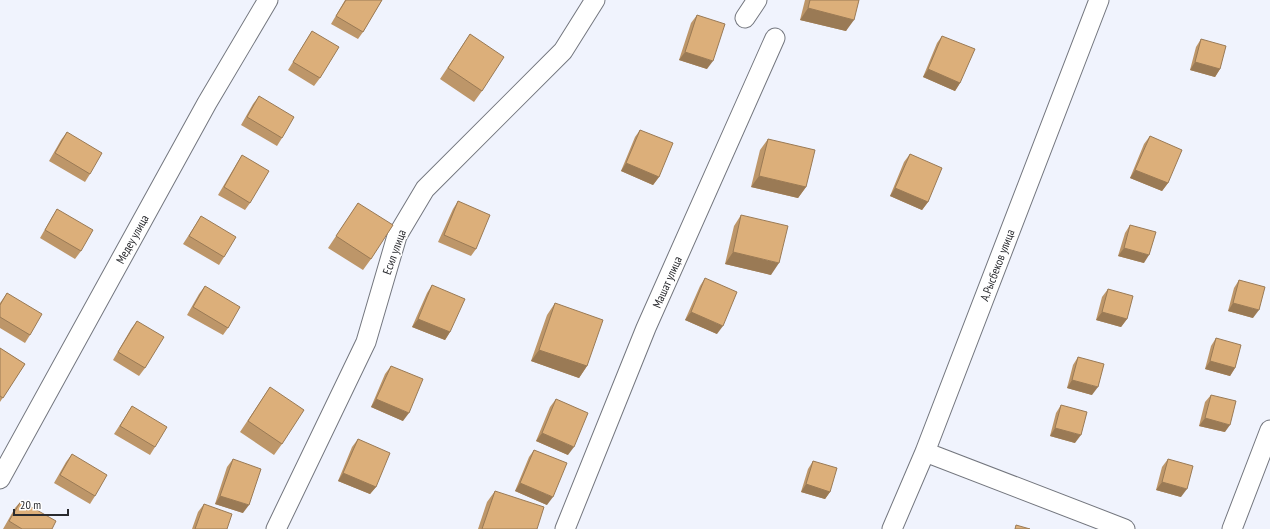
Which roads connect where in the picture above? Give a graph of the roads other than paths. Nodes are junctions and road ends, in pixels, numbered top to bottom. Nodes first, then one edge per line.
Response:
1 (268, 0) edge
2 (595, 0) edge
3 (757, 0) edge
4 (1100, 0) edge
5 (745, 18) dead end
6 (775, 38) dead end
7 (1270, 430) edge
8 (925, 452) junction
9 (0, 480) edge
10 (276, 529) edge
11 (565, 529) edge
12 (892, 529) edge
13 (1125, 529) edge
14 (1232, 529) edge

1 - 9 street, Медеу улица
2 - 10 street, Есил улица
3 - 5 street
4 - 8 street, А.Рысбеков улица
6 - 11 street, Машат улица
7 - 14 street
8 - 12 street, А.Рысбеков улица
8 - 13 street

